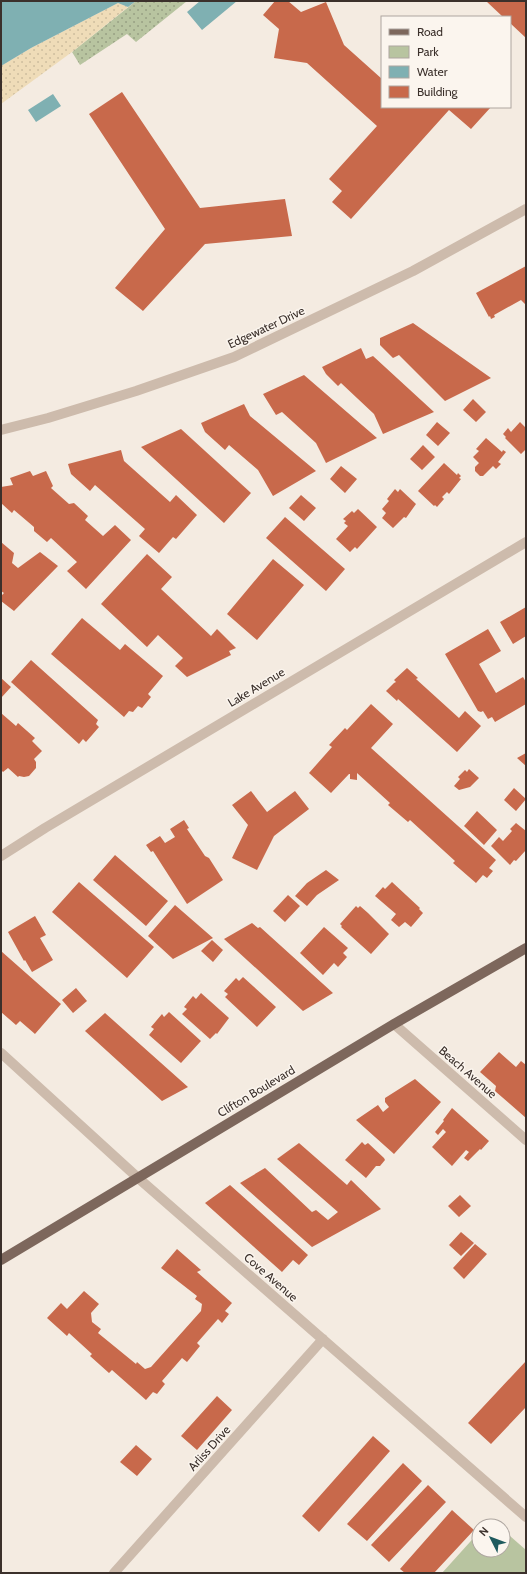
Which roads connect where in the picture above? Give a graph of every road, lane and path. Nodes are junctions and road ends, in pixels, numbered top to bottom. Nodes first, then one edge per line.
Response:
1 (526, 209) edge
2 (1, 430) edge
3 (526, 542) edge
4 (1, 856) edge
5 (526, 948) edge
6 (394, 1024) junction
7 (1, 1054) edge
8 (526, 1140) edge
9 (138, 1178) junction
10 (1, 1260) edge
11 (324, 1340) junction
12 (526, 1518) edge
13 (114, 1573) edge

1 - 2 street, Edgewater Drive
3 - 4 street, Lake Avenue
5 - 6 main road, Clifton Boulevard
6 - 8 street, Beach Avenue
6 - 9 main road, Clifton Boulevard
7 - 9 street, Cove Avenue
9 - 10 main road, Clifton Boulevard
9 - 11 street, Cove Avenue
11 - 12 street, Cove Avenue
11 - 13 street, Arliss Drive

